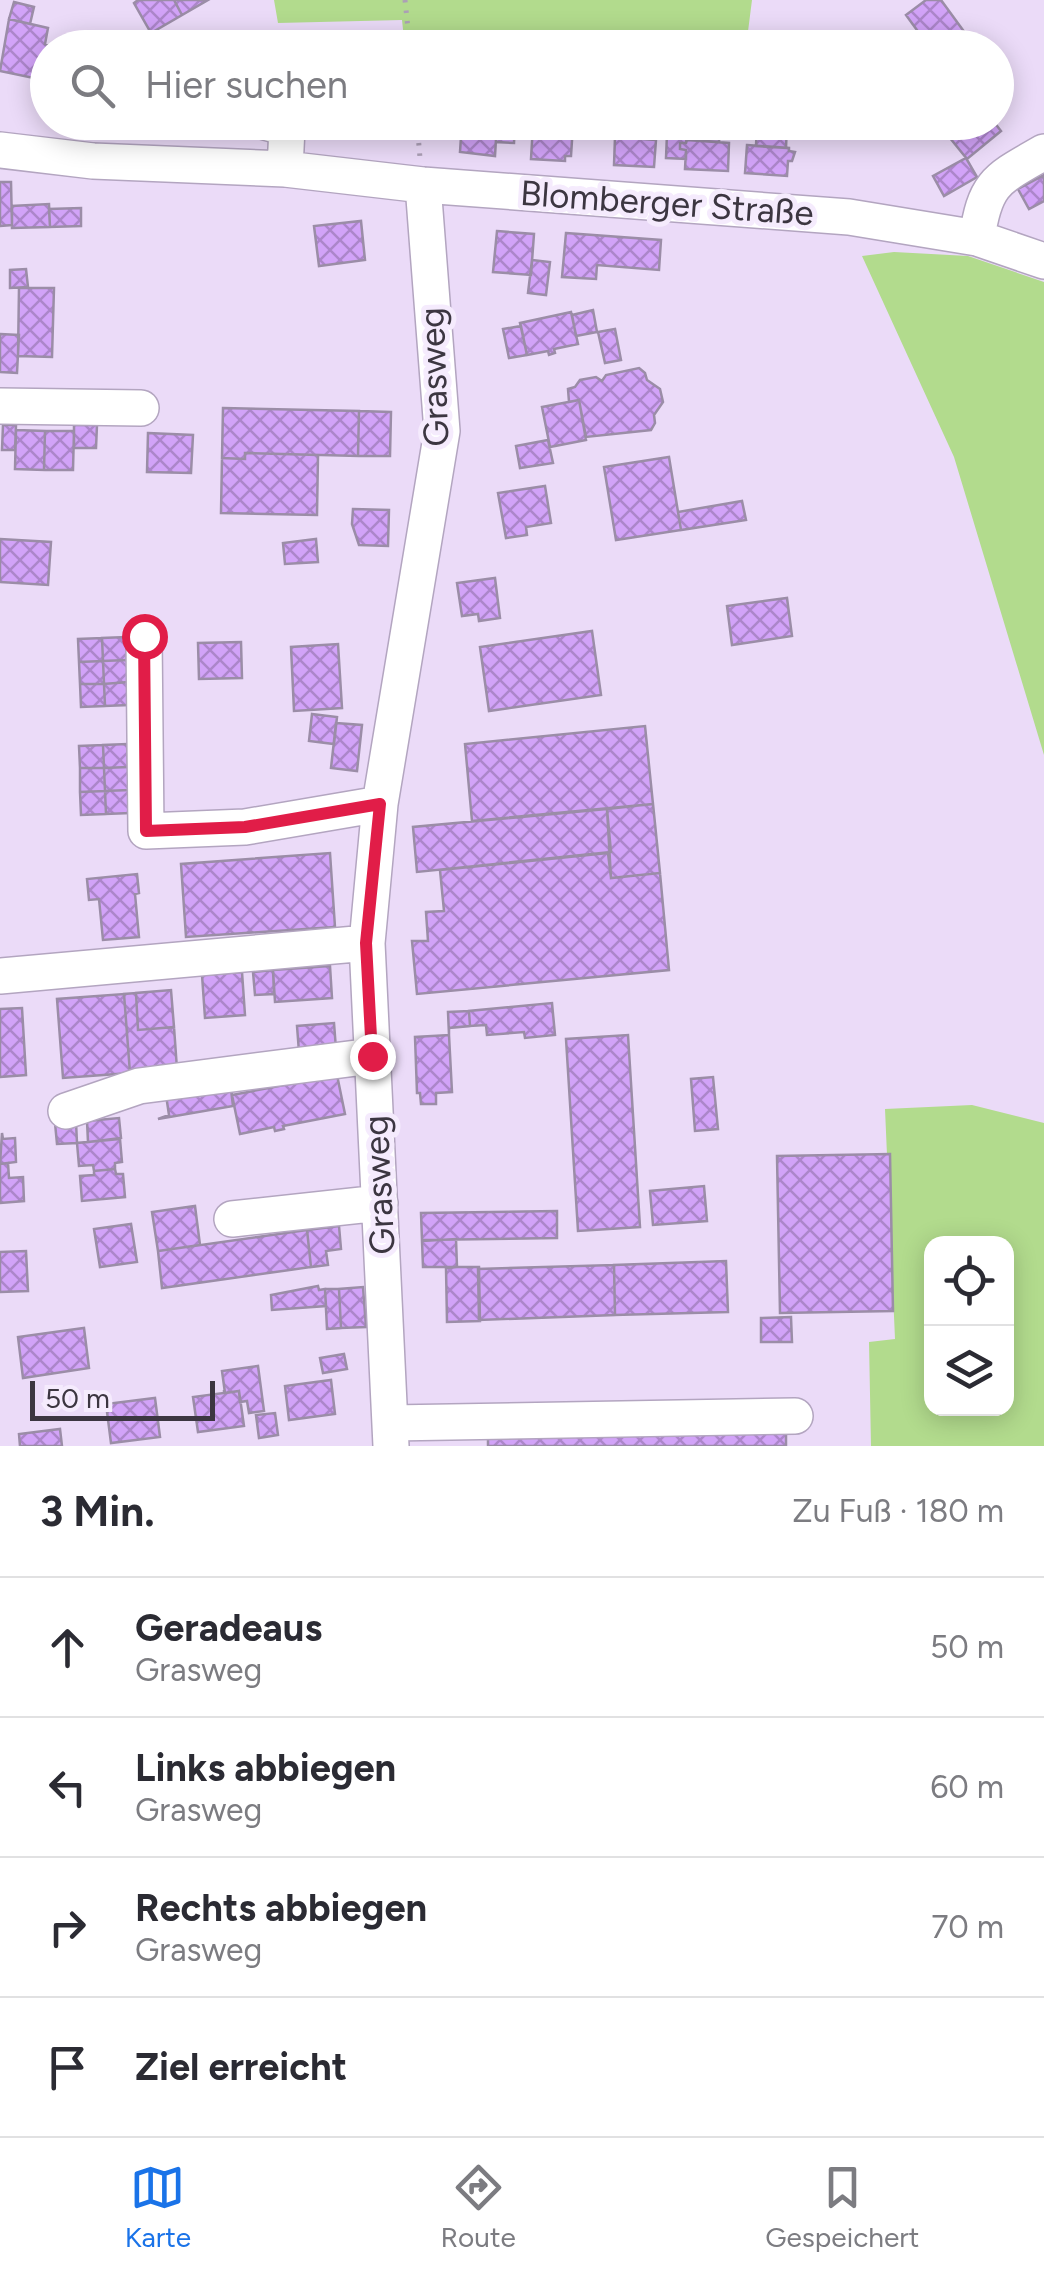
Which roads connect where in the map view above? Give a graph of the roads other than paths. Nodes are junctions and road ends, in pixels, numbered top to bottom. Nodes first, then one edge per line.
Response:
1 (286, 140) edge
2 (0, 150) edge
3 (1044, 152) edge
4 (285, 169) junction
5 (422, 186) junction
6 (977, 238) junction
7 (1044, 261) edge
8 (0, 406) edge
9 (142, 408) dead end
10 (144, 636) dead end
11 (380, 804) junction
12 (366, 943) junction
13 (0, 976) edge
14 (372, 1056) junction
15 (66, 1111) dead end
16 (380, 1202) junction
17 (232, 1220) dead end
18 (795, 1416) dead end
19 (386, 1439) edge

1 - 4 street
2 - 4 street, Blomberger Straße
3 - 6 street
4 - 5 street, Blomberger Straße
5 - 6 street, Blomberger Straße
5 - 11 street, Grasweg
6 - 7 street, Blomberger Straße
8 - 9 street
10 - 11 street
11 - 12 street, Grasweg
12 - 13 street
12 - 14 street, Grasweg
14 - 15 street
14 - 16 street, Grasweg
16 - 17 street
16 - 19 street, Grasweg
18 - 19 street

